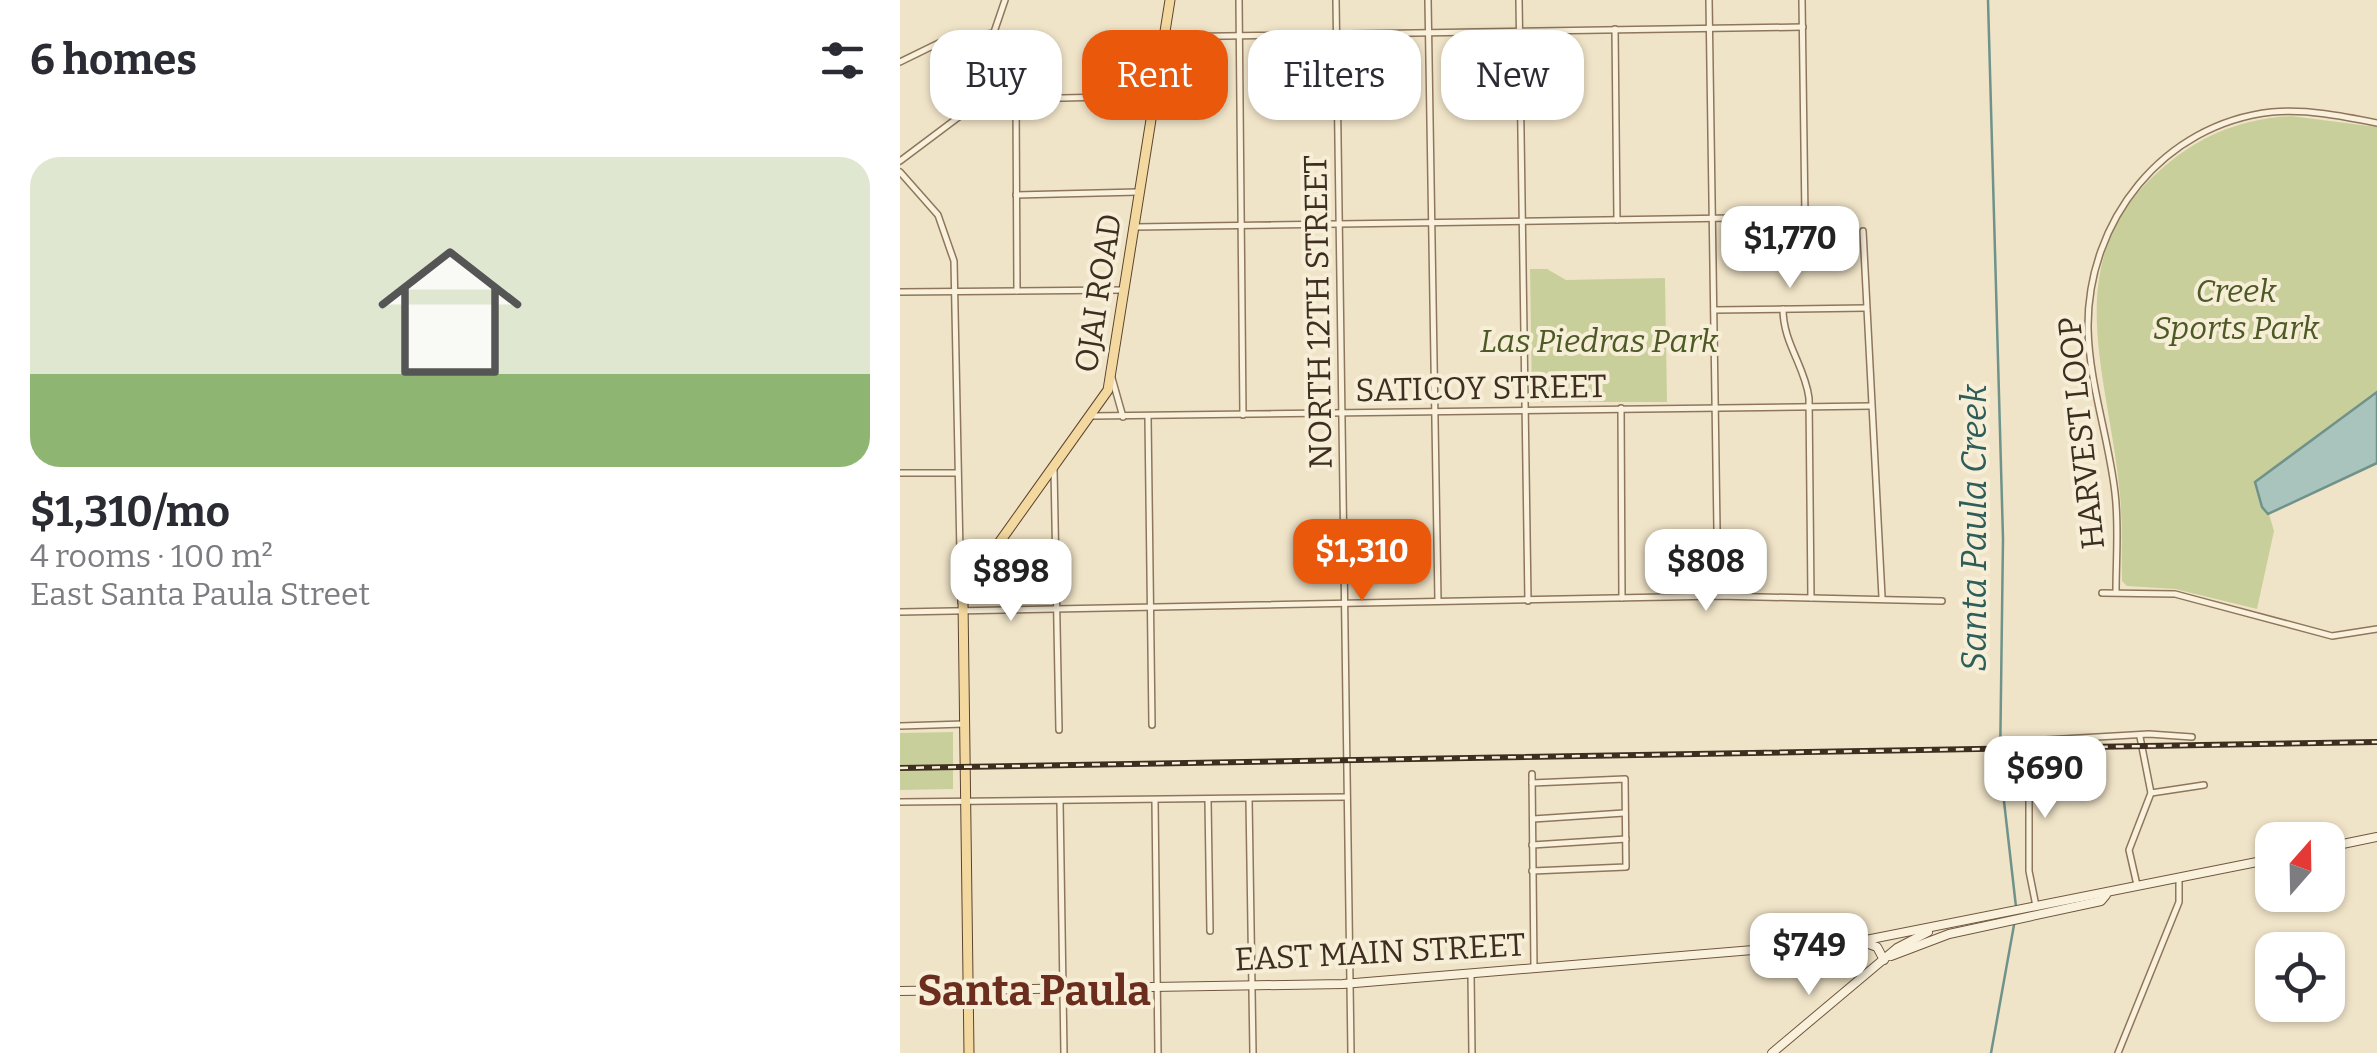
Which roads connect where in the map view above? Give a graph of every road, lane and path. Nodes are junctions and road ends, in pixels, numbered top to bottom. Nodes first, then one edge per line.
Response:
1 (1005, 0) edge
2 (1170, 0) edge
3 (1239, 0) edge
4 (1336, 0) edge
5 (1428, 0) edge
6 (1519, 0) edge
7 (1709, 0) edge
8 (1802, 0) edge
9 (1803, 27) junction
10 (1709, 28) junction
11 (1616, 29) junction
12 (995, 30) edge
13 (1165, 30) edge
14 (1336, 30) edge
15 (1520, 30) edge
16 (1568, 30) edge
17 (1421, 32) edge
18 (1428, 32) junction
19 (1441, 32) edge
20 (1228, 36) edge
21 (1240, 36) junction
22 (1248, 36) edge
23 (930, 48) edge
24 (900, 62) edge
25 (1082, 98) edge
26 (955, 120) edge
27 (1150, 120) edge
28 (1337, 120) edge
29 (1521, 120) edge
30 (2377, 122) edge
31 (900, 161) edge
32 (900, 172) edge
33 (1140, 192) junction
34 (1016, 195) junction
35 (1712, 219) junction
36 (1617, 220) junction
37 (1522, 221) junction
38 (1431, 222) junction
39 (1339, 223) junction
40 (1242, 226) junction
41 (1134, 227) junction
42 (1864, 231) dead end
43 (1126, 290) junction
44 (1017, 291) junction
45 (900, 292) edge
46 (957, 292) junction
47 (1866, 308) junction
48 (1783, 309) junction
49 (1714, 310) junction
50 (1112, 378) junction
51 (1870, 406) junction
52 (1809, 407) junction
53 (1621, 408) junction
54 (1715, 408) junction
55 (1525, 410) junction
56 (1342, 412) junction
57 (1434, 412) junction
58 (1243, 414) junction
59 (1092, 416) junction
60 (1123, 417) junction
61 (1148, 417) junction
62 (1054, 466) junction
63 (900, 473) edge
64 (958, 473) junction
65 (960, 558) junction
66 (978, 572) junction
67 (2102, 592) dead end
68 (2116, 592) junction
69 (1718, 596) junction
70 (1882, 597) junction
71 (1622, 598) junction
72 (1811, 598) junction
73 (1528, 601) junction
74 (1942, 601) dead end
75 (1344, 602) junction
76 (1438, 602) junction
77 (1152, 605) junction
78 (1056, 606) junction
79 (962, 610) junction
80 (900, 612) edge
81 (2377, 628) edge
82 (964, 724) junction
83 (1152, 725) dead end
84 (900, 726) edge
85 (1059, 730) dead end
86 (2140, 736) junction
87 (2192, 737) dead end
88 (1532, 774) dead end
89 (1532, 783) junction
90 (2204, 785) dead end
91 (2151, 793) junction
92 (1347, 797) junction
93 (1249, 799) junction
94 (966, 800) junction
95 (1208, 800) junction
96 (1154, 801) junction
97 (900, 802) edge
98 (1060, 802) junction
99 (1626, 814) junction
100 (1532, 819) junction
101 (2377, 836) edge
102 (1626, 839) junction
103 (2345, 843) edge
104 (1532, 846) junction
105 (2255, 863) edge
106 (1532, 871) junction
107 (2179, 879) junction
108 (2138, 888) junction
109 (2032, 910) junction
110 (1987, 921) junction
111 (1210, 932) dead end
112 (1862, 942) junction
113 (1886, 958) junction
114 (1534, 969) junction
115 (1470, 974) junction
116 (1350, 983) junction
117 (1252, 986) junction
118 (1157, 987) junction
119 (1063, 988) junction
120 (968, 990) junction
121 (900, 991) edge
122 (969, 1053) edge
123 (1064, 1053) edge
124 (1158, 1053) edge
125 (1253, 1053) edge
126 (1351, 1053) edge
127 (1472, 1053) edge
128 (1772, 1053) edge
129 (2118, 1053) edge

1 - 12 street
2 - 13 main road, OJAI ROAD
3 - 21 street
4 - 14 street, NORTH 12TH STREET
5 - 18 street
6 - 15 street
7 - 10 street
8 - 9 street
9 - 10 street
9 - 35 street
10 - 11 street
10 - 35 street
11 - 16 street
11 - 36 street
17 - 18 street
18 - 19 street
18 - 38 street
20 - 21 street
21 - 22 street
21 - 40 street
23 - 24 street
25 - 34 street
26 - 31 street
27 - 33 main road, OJAI ROAD
28 - 39 street, NORTH 12TH STREET
29 - 37 street
30 - 68 street, HARVEST LOOP
32 - 46 street
33 - 34 street
33 - 41 main road, OJAI ROAD
34 - 44 street
35 - 36 street
35 - 49 street
36 - 37 street
37 - 38 street
37 - 55 street
38 - 39 street
38 - 57 street
39 - 40 street
39 - 56 street, NORTH 12TH STREET
40 - 41 street
40 - 58 street
41 - 43 main road, OJAI ROAD
42 - 47 street
43 - 44 street
43 - 50 main road, OJAI ROAD
44 - 46 street
45 - 46 street
46 - 64 street
47 - 48 street
47 - 51 street
48 - 49 street
48 - 52 street
49 - 54 street
50 - 59 main road, OJAI ROAD
50 - 60 street
51 - 52 street, SATICOY STREET
51 - 70 street
52 - 54 street, SATICOY STREET
52 - 72 street
53 - 54 street, SATICOY STREET
53 - 55 street, SATICOY STREET
53 - 71 street
54 - 69 street
55 - 57 street, SATICOY STREET
55 - 73 street
56 - 57 street, SATICOY STREET
56 - 58 street, SATICOY STREET
56 - 75 street, NORTH 12TH STREET
57 - 76 street
58 - 61 street, SATICOY STREET
59 - 60 street, SATICOY STREET
59 - 62 main road, OJAI ROAD
60 - 61 street, SATICOY STREET
61 - 77 street
62 - 66 main road, OJAI ROAD
62 - 78 street
63 - 64 street
64 - 65 street
65 - 66 main road
65 - 79 street
66 - 79 main road, OJAI ROAD
67 - 68 street
68 - 81 street
69 - 71 street
69 - 72 street
70 - 72 street
70 - 74 street
71 - 73 street
73 - 76 street
75 - 76 street
75 - 77 street
75 - 92 street, NORTH 12TH STREET
77 - 78 street
77 - 83 street
78 - 79 street
78 - 85 street
79 - 80 street
79 - 82 main road
82 - 84 street
82 - 94 main road
86 - 87 street
86 - 91 street
86 - 109 street
88 - 89 street
89 - 99 street
89 - 100 street
90 - 91 street
91 - 108 street
92 - 93 street
92 - 116 street, NORTH 12TH STREET
93 - 95 street
93 - 117 street
94 - 97 street
94 - 98 street
94 - 120 main road
95 - 96 street
95 - 111 street
96 - 98 street
96 - 118 street
98 - 119 street
99 - 100 street
99 - 102 street
100 - 104 street
101 - 103 street
102 - 104 street
102 - 106 street
104 - 106 street
105 - 107 street
106 - 114 street
107 - 108 street
107 - 129 street
108 - 109 street
109 - 110 street
110 - 112 street, EAST MAIN STREET
110 - 113 street
112 - 113 street
112 - 114 street, EAST MAIN STREET
113 - 128 street
114 - 115 street, EAST MAIN STREET
115 - 116 street, EAST MAIN STREET
115 - 127 street
116 - 117 street, EAST MAIN STREET
116 - 126 street, NORTH 12TH STREET
117 - 118 street, EAST MAIN STREET
117 - 125 street
118 - 119 street, EAST MAIN STREET
118 - 124 street
119 - 120 street, EAST MAIN STREET
119 - 123 street
120 - 121 street, EAST MAIN STREET
120 - 122 main road

